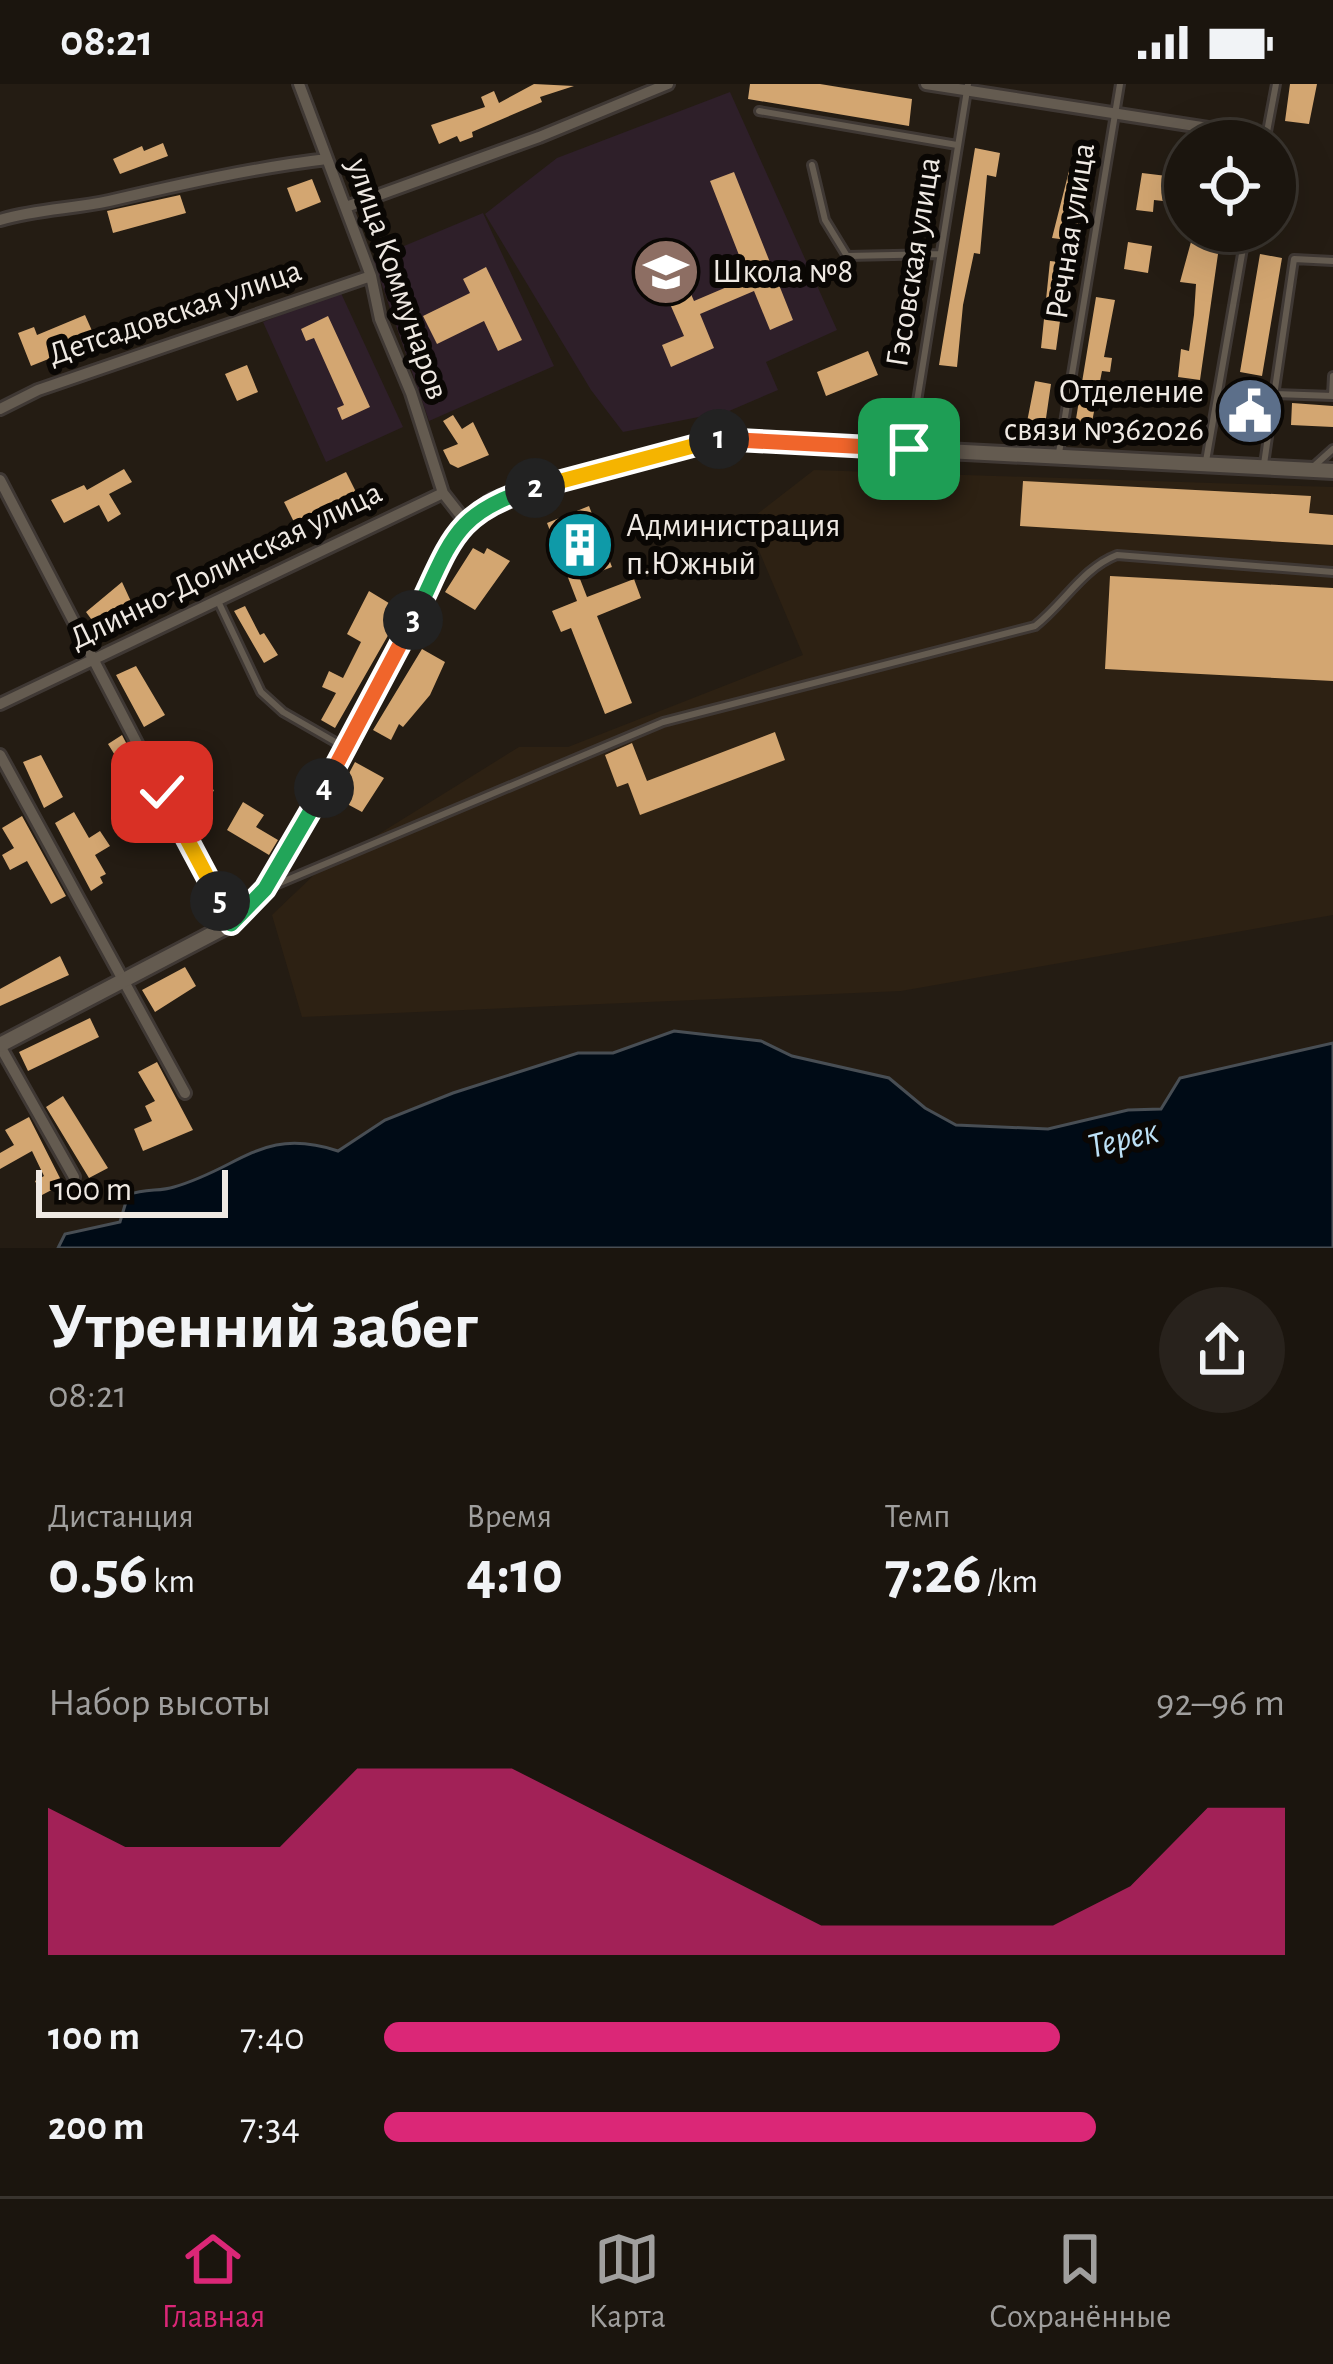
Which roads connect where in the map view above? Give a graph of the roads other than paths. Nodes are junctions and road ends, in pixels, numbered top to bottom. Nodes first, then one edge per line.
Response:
1 (299, 84) edge
2 (668, 84) edge
3 (926, 84) edge
4 (1120, 84) edge
5 (1276, 84) edge
6 (968, 87) edge
7 (759, 111) dead end
8 (1115, 112) junction
9 (1269, 120) edge
10 (1164, 121) edge
11 (957, 145) junction
12 (327, 159) junction
13 (812, 165) dead end
14 (346, 207) junction
15 (0, 220) edge
16 (1242, 252) edge
17 (940, 254) junction
18 (1333, 261) edge
19 (371, 276) junction
20 (1333, 376) edge
21 (1275, 394) junction
22 (1332, 396) edge
23 (0, 409) edge
24 (909, 449) junction
25 (1333, 449) edge
26 (1058, 457) junction
27 (1205, 464) junction
28 (1264, 467) junction
29 (1311, 470) junction
30 (1333, 471) edge
31 (0, 480) edge
32 (442, 493) junction
33 (6, 506) edge
34 (465, 521) junction
35 (1333, 572) edge
36 (217, 598) junction
37 (93, 660) junction
38 (0, 704) edge
39 (347, 749) junction
40 (0, 754) edge
41 (265, 889) junction
42 (231, 924) junction
43 (124, 980) junction
44 (0, 1045) edge
45 (185, 1093) dead end
46 (74, 1178) dead end

1 - 12 street, улица Коммунаров
2 - 14 street
3 - 6 street
4 - 8 lane, Речная улица
5 - 9 lane
6 - 8 street
6 - 11 lane, Гэсовская улица
7 - 11 lane
8 - 10 street
8 - 26 lane, Речная улица
11 - 17 lane, Гэсовская улица
12 - 14 street, улица Коммунаров
12 - 15 street
13 - 17 lane
14 - 19 street, улица Коммунаров
16 - 27 lane
17 - 24 lane, Гэсовская улица
18 - 21 lane
19 - 23 street, Детсадовская улица
19 - 32 street, улица Коммунаров
20 - 22 lane
21 - 22 lane
21 - 28 lane
24 - 26 street
24 - 34 street
25 - 29 lane
26 - 27 street
27 - 28 street
28 - 29 street
29 - 30 street
31 - 33 street
32 - 34 street
32 - 36 street, Длинно-Долинская улица
33 - 37 street
34 - 39 street
35 - 41 lane
36 - 37 street, Длинно-Долинская улица
36 - 39 lane
37 - 38 street, Длинно-Долинская улица
37 - 42 street
39 - 41 street
40 - 43 street
41 - 42 street
42 - 43 street
43 - 44 street
43 - 45 street
44 - 46 street

